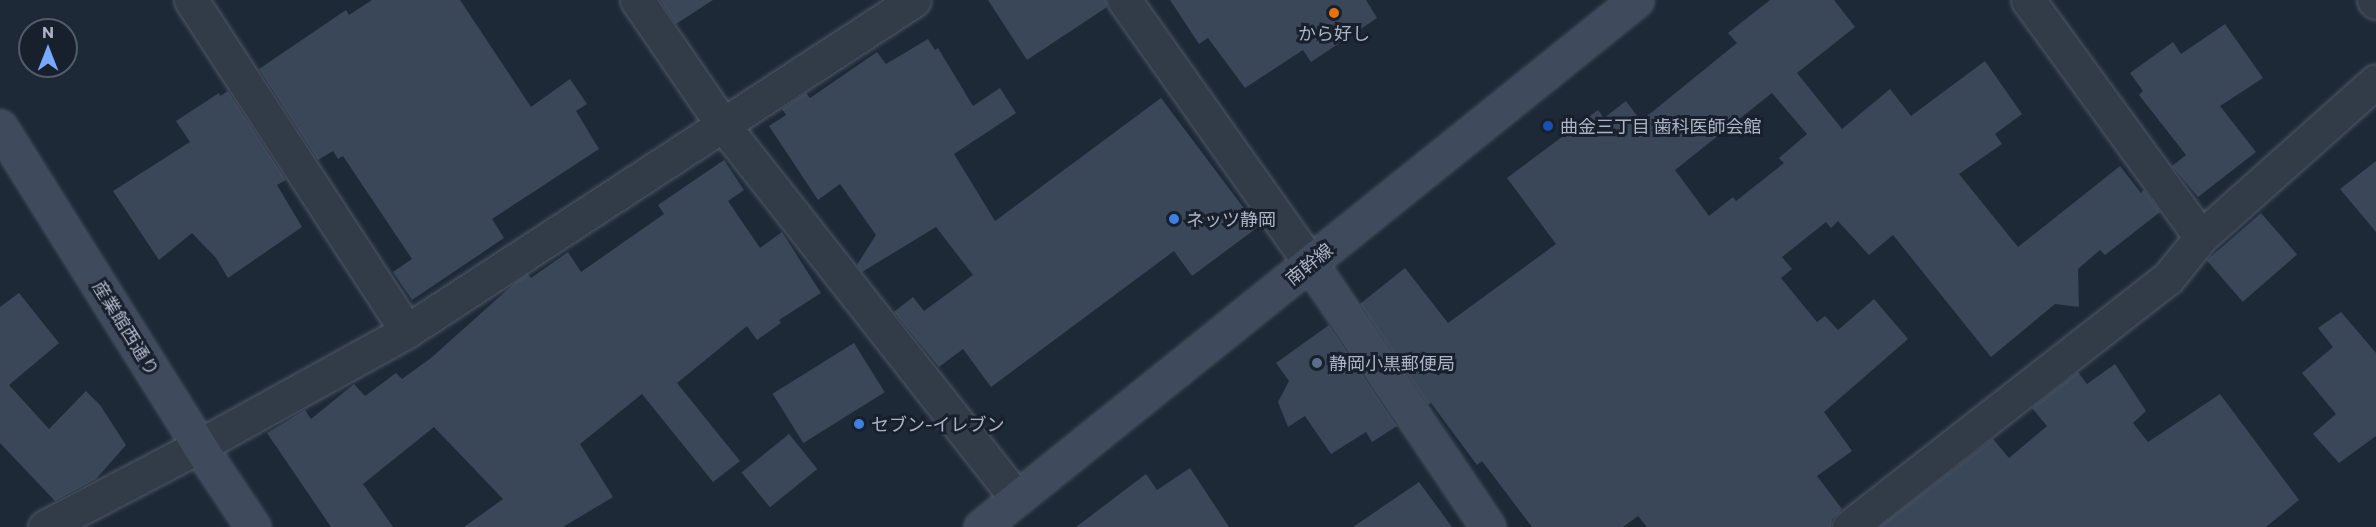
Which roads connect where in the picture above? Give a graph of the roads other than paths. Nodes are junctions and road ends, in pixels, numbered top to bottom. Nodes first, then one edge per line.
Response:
1 (191, 0) edge
2 (637, 0) edge
3 (914, 0) edge
4 (1124, 0) edge
5 (1636, 0) edge
6 (2028, 0) edge
7 (2376, 81) edge
8 (723, 125) junction
9 (0, 127) edge
10 (2201, 237) junction
11 (1310, 263) junction
12 (407, 331) junction
13 (200, 446) junction
14 (1001, 516) edge
15 (45, 527) edge
16 (253, 527) edge
17 (1488, 527) edge
18 (1849, 527) edge

1 - 12 street
2 - 8 street
3 - 8 street
4 - 11 street
5 - 11 main road, 南幹線
6 - 10 street
7 - 10 street
8 - 12 street
8 - 14 street
9 - 13 main road, 産業館西通り
10 - 18 street
11 - 14 main road, 南幹線
11 - 17 main road
12 - 13 street
13 - 15 street
13 - 16 main road, 産業館西通り

